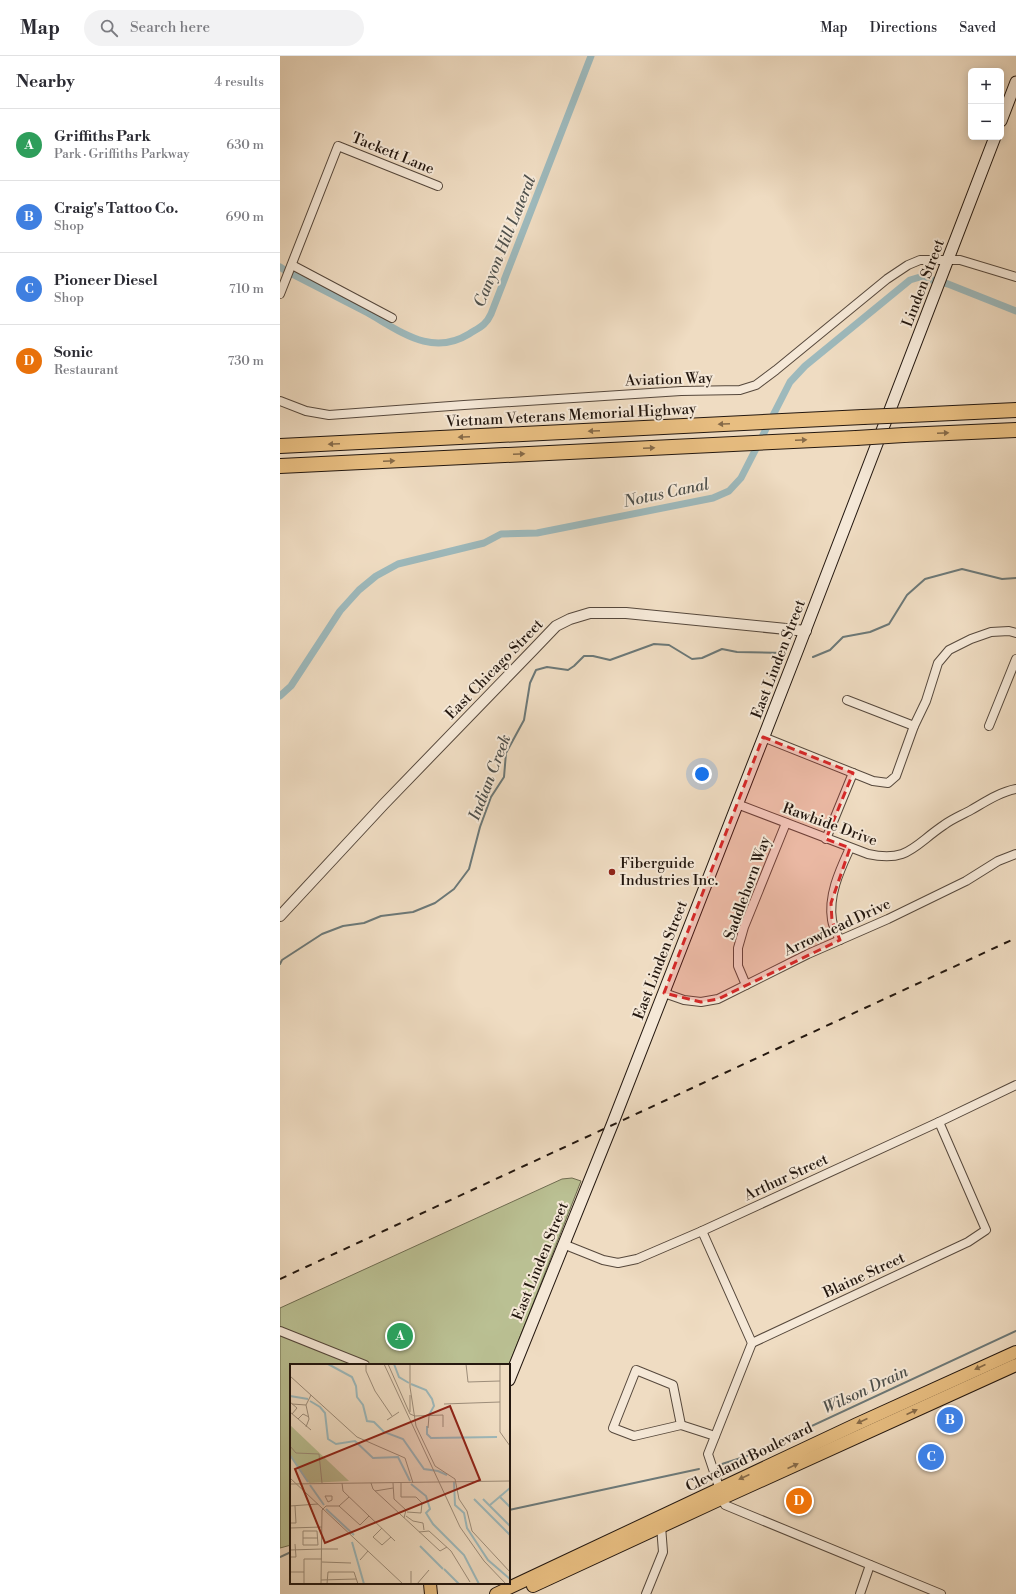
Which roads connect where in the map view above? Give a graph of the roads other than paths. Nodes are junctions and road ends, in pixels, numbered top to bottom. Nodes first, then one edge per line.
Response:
1 (1016, 82) edge
2 (1004, 114) edge
3 (994, 140) edge
4 (438, 186) dead end
5 (948, 260) junction
6 (292, 265) junction
7 (1016, 277) edge
8 (280, 294) edge
9 (392, 318) dead end
10 (280, 401) edge
11 (1016, 410) edge
12 (1016, 430) edge
13 (879, 439) joint
14 (280, 446) edge
15 (280, 466) edge
16 (806, 631) junction
17 (1016, 633) edge
18 (1016, 660) edge
19 (847, 700) dead end
20 (914, 726) junction
21 (990, 726) dead end
22 (763, 737) junction
23 (852, 773) junction
24 (1016, 789) edge
25 (737, 804) junction
26 (786, 823) junction
27 (826, 838) junction
28 (850, 848) junction
29 (1016, 854) edge
30 (280, 916) edge
31 (840, 940) junction
32 (746, 985) junction
33 (664, 993) junction
34 (1016, 1085) edge
35 (939, 1122) junction
36 (702, 1231) junction
37 (563, 1244) junction
38 (280, 1331) edge
39 (752, 1342) junction
40 (1016, 1352) edge
41 (362, 1364) edge
42 (1016, 1365) edge
43 (510, 1377) edge
44 (681, 1426) junction
45 (715, 1436) junction
46 (721, 1493) junction
47 (659, 1522) junction
48 (870, 1565) junction
49 (496, 1594) edge
50 (516, 1594) edge
51 (646, 1594) edge
52 (860, 1594) edge
53 (941, 1594) edge

1 - 2 main road
3 - 5 main road, Linden Street
4 - 6 street, Tackett Lane
5 - 7 street, Aviation Way
5 - 10 street, Aviation Way
5 - 13 main road, Linden Street
6 - 8 street
6 - 9 street
11 -> 14 highway, Vietnam Veterans Memorial Highway, bridge
15 -> 12 highway, bridge
13 - 16 main road, East Linden Street
16 - 22 main road, East Linden Street
16 - 30 street, East Chicago Street
17 - 20 street
18 - 21 street
19 - 20 street
20 - 23 street
22 - 23 street
22 - 25 main road, East Linden Street
23 - 27 street
24 - 28 street, Rawhide Drive
25 - 26 street, Rawhide Drive
25 - 33 main road, East Linden Street
26 - 27 street, Rawhide Drive
26 - 32 street, Saddlehorn Way
27 - 28 street, Rawhide Drive
28 - 31 street
29 - 31 street, Arrowhead Drive
31 - 32 street, Arrowhead Drive
32 - 33 street, Arrowhead Drive
33 - 37 main road, East Linden Street
34 - 35 street, Arthur Street
35 - 36 street, Arthur Street
35 - 39 street, Blaine Street
36 - 37 street, Arthur Street
36 - 39 street
37 - 43 main road, East Linden Street
38 - 41 street
39 - 45 street
40 -> 46 main road, Cleveland Boulevard
46 -> 42 main road, Cleveland Boulevard
44 - 44 street
44 - 45 street
45 - 46 street
46 - 47 main road, Cleveland Boulevard
46 - 48 street
47 - 49 main road, Cleveland Boulevard
47 - 50 main road, Cleveland Boulevard
47 - 51 street
48 - 52 street
48 - 53 street

